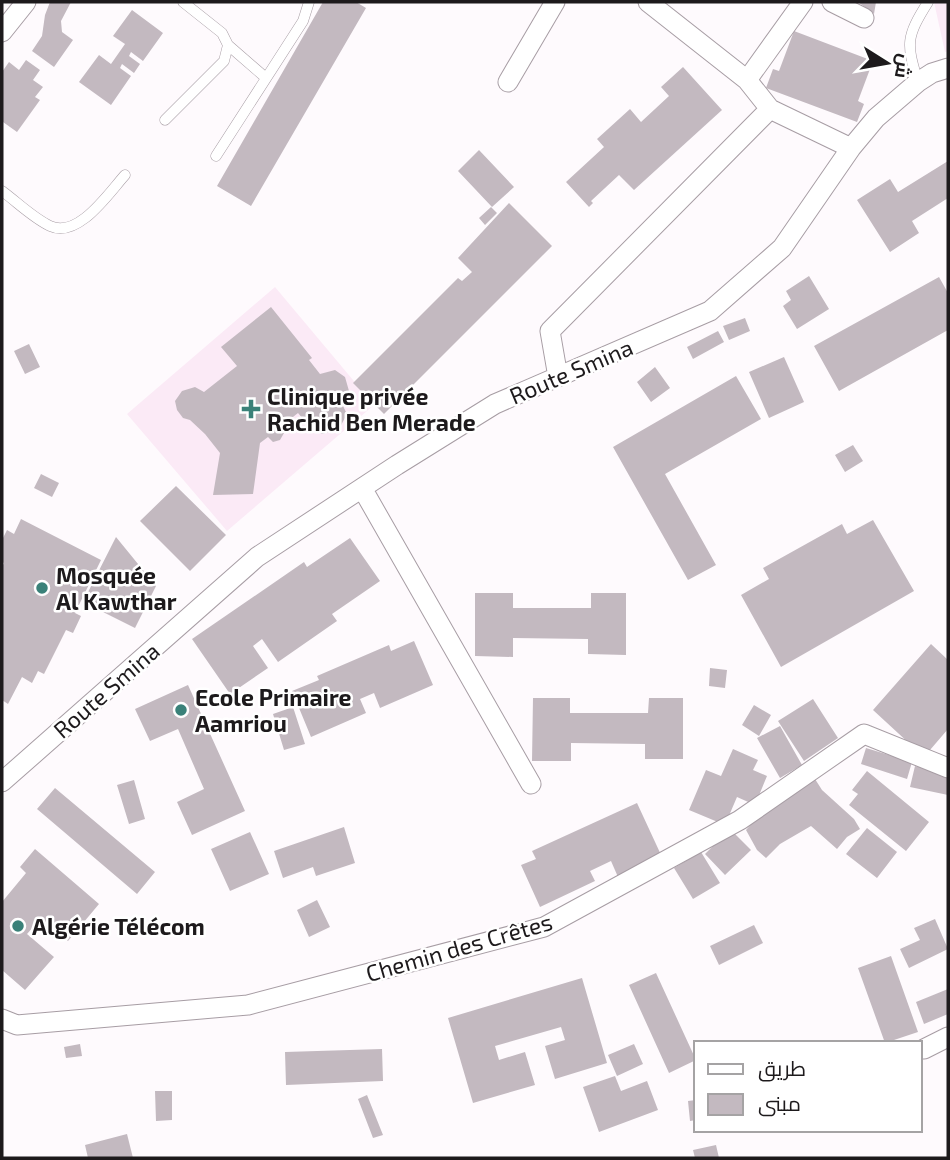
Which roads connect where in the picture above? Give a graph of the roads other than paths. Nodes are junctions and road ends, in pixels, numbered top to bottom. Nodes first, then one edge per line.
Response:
1 (26, 2) edge
2 (183, 2) edge
3 (309, 2) edge
4 (555, 2) edge
5 (648, 2) edge
6 (803, 2) edge
7 (832, 2) edge
8 (928, 2) edge
9 (864, 18) dead end
10 (2, 32) edge
11 (228, 46) junction
12 (948, 68) edge
13 (266, 78) junction
14 (747, 80) junction
15 (508, 82) dead end
16 (918, 82) junction
17 (770, 109) junction
18 (165, 120) dead end
19 (851, 148) junction
20 (216, 156) dead end
21 (125, 175) dead end
22 (2, 191) edge
23 (558, 377) junction
24 (362, 488) junction
25 (948, 768) edge
26 (2, 782) edge
27 (531, 784) dead end
28 (2, 1019) edge
29 (948, 1037) edge
30 (924, 1049) dead end

1 - 10 street
2 - 11 lane
3 - 13 lane
4 - 15 street
5 - 14 street
6 - 14 street
7 - 9 street
8 - 16 lane
11 - 13 lane
11 - 18 lane
12 - 16 street, Route Smina
13 - 20 lane
14 - 17 street
16 - 19 street, Route Smina
17 - 19 street
17 - 23 street
19 - 23 street, Route Smina
21 - 22 lane
23 - 24 street, Route Smina
24 - 26 street, Route Smina
24 - 27 street
25 - 28 street, Chemin des Crêtes
29 - 30 street

